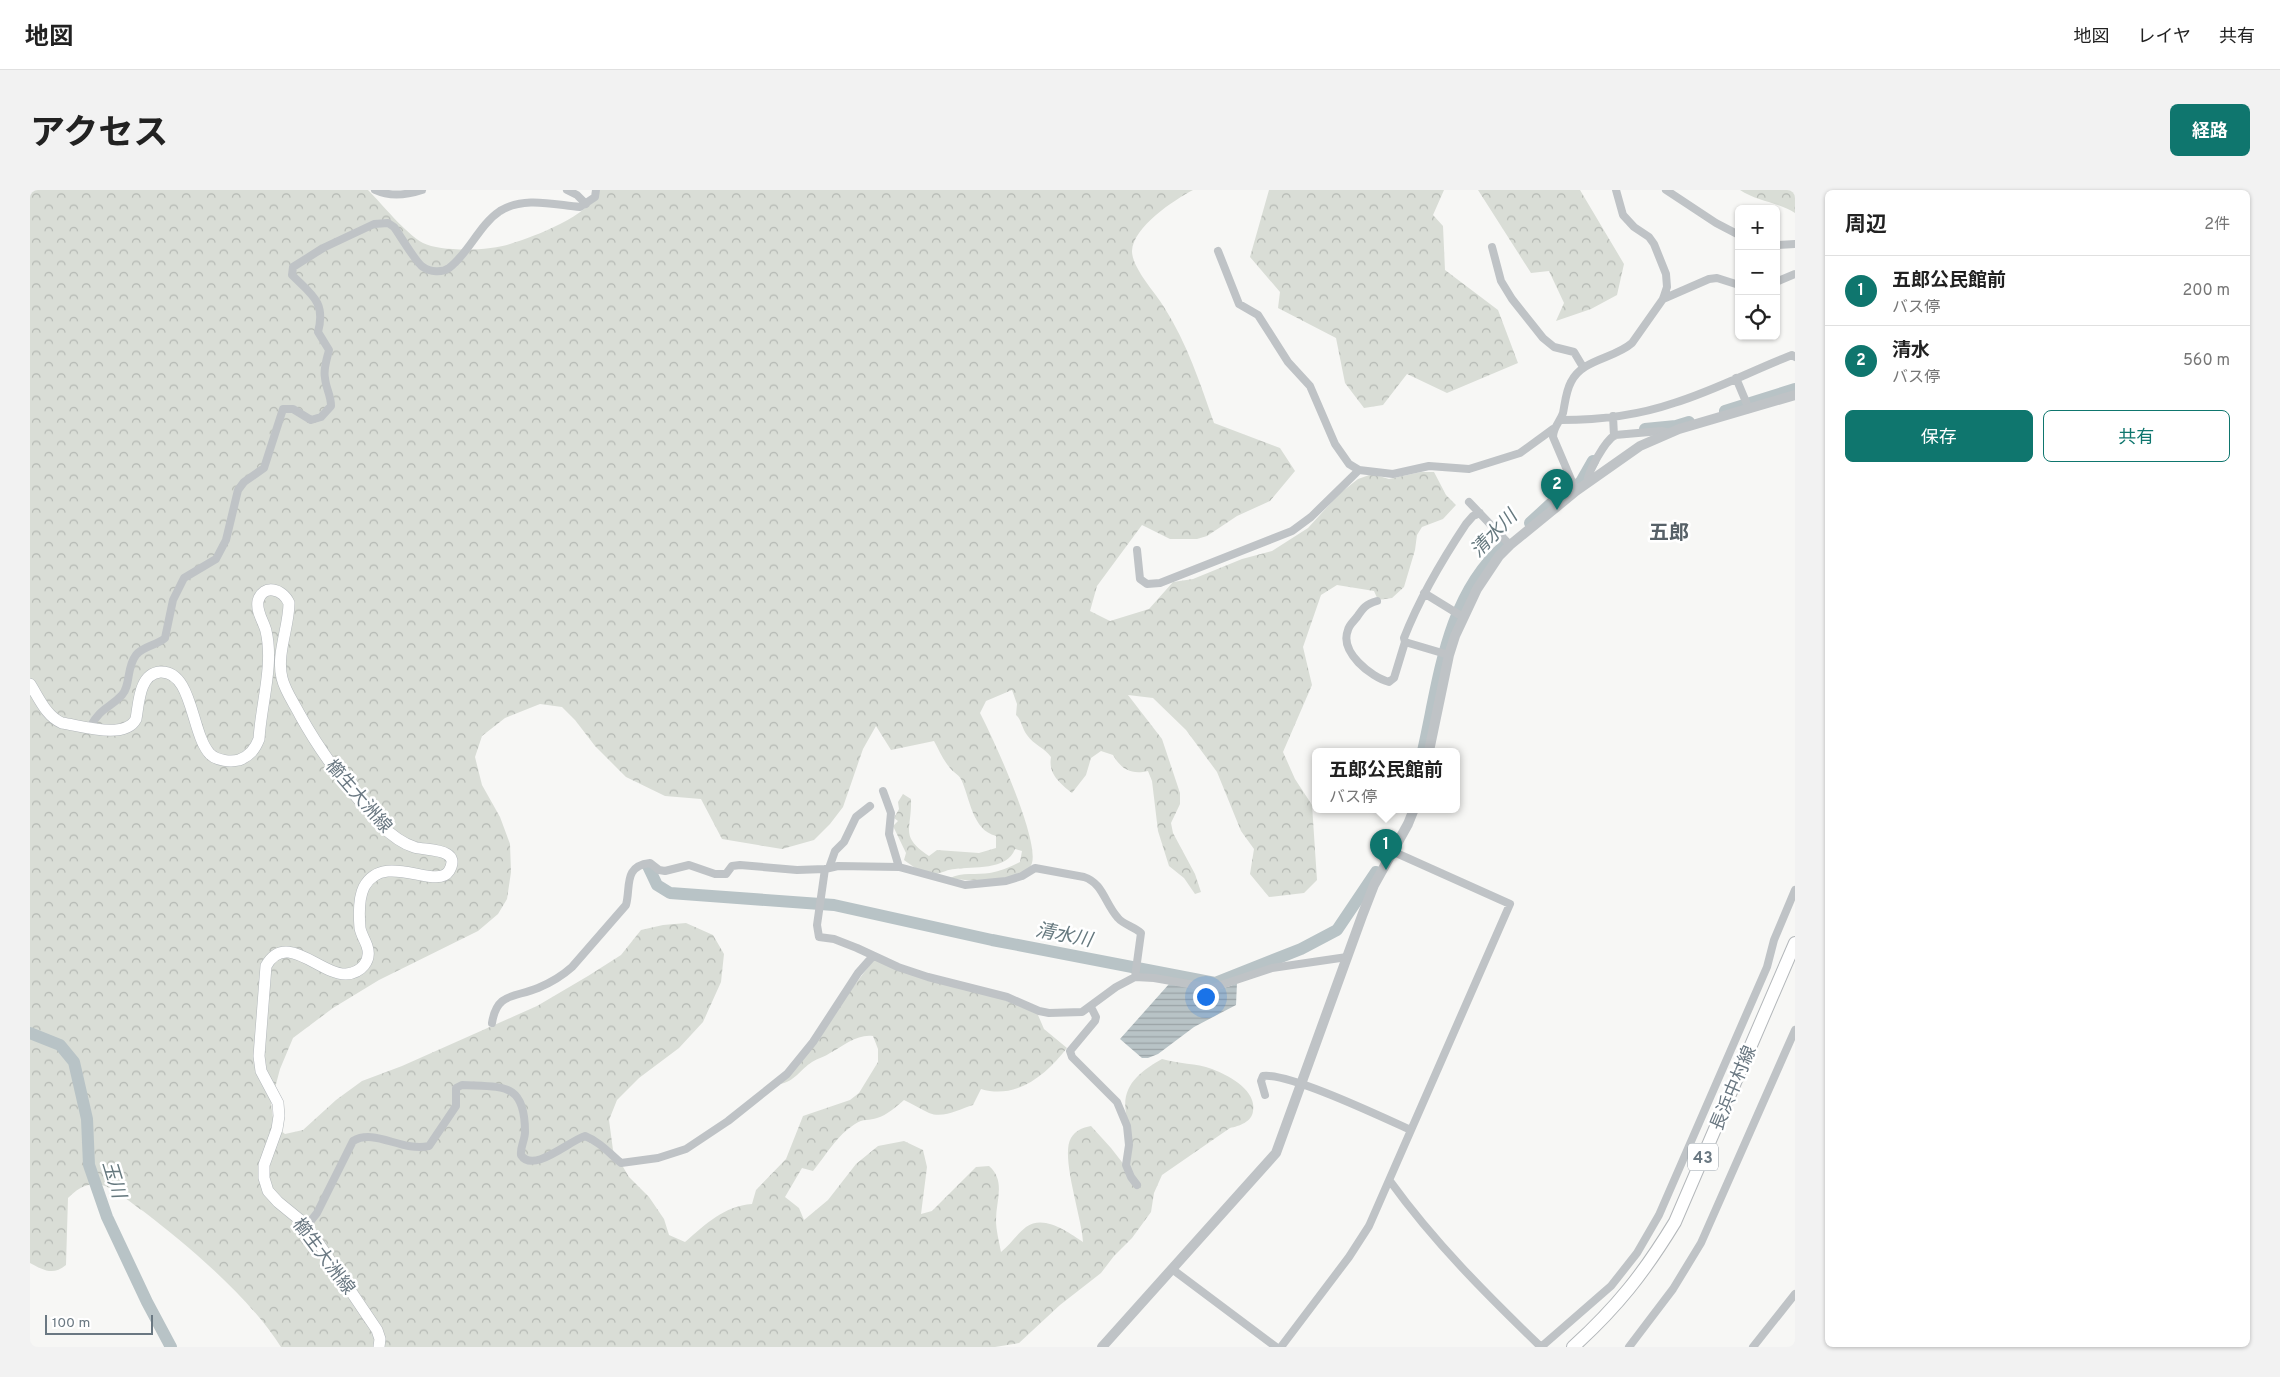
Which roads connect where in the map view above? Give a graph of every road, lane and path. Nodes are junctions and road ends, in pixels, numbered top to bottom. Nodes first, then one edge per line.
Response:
1 (375, 190) edge
2 (422, 190) edge
3 (568, 190) edge
4 (596, 190) edge
5 (1616, 190) edge
6 (1666, 190) edge
7 (586, 204) junction
8 (1735, 233) edge
9 (1795, 244) edge
10 (1780, 245) edge
11 (1492, 247) dead end
12 (1218, 251) dead end
13 (1795, 274) edge
14 (1780, 280) edge
15 (1735, 284) edge
16 (1663, 300) junction
17 (1795, 357) edge
18 (1583, 367) junction
19 (1736, 378) junction
20 (1795, 395) edge
21 (1749, 409) junction
22 (1612, 416) junction
23 (1561, 420) junction
24 (1553, 430) junction
25 (1669, 433) junction
26 (1614, 436) junction
27 (1359, 470) junction
28 (1587, 483) junction
29 (1576, 491) junction
30 (1469, 502) dead end
31 (1480, 513) junction
32 (1510, 545) junction
33 (1137, 550) dead end
34 (1424, 593) junction
35 (1377, 601) dead end
36 (1463, 617) junction
37 (1405, 642) junction
38 (1449, 654) junction
39 (30, 684) edge
40 (90, 727) junction
41 (1429, 748) edge
42 (882, 791) dead end
43 (870, 806) dead end
44 (1412, 813) edge
45 (1394, 852) junction
46 (899, 867) junction
47 (827, 868) junction
48 (1795, 890) edge
49 (1795, 943) edge
50 (873, 956) junction
51 (1347, 956) junction
52 (1135, 977) junction
53 (1091, 1007) junction
54 (492, 1023) dead end
55 (1795, 1030) edge
56 (1303, 1084) junction
57 (1265, 1095) dead end
58 (1411, 1130) junction
59 (1390, 1182) junction
60 (1137, 1185) dead end
61 (306, 1226) junction
62 (1172, 1269) junction
63 (1795, 1294) edge
64 (379, 1347) edge
65 (1102, 1347) edge
66 (1276, 1347) edge
67 (1281, 1347) edge
68 (1541, 1347) edge
69 (1573, 1347) edge
70 (1629, 1347) edge
71 (1753, 1347) edge

1 - 2 street
3 - 7 street
4 - 7 street
5 - 16 street
6 - 8 street
7 - 40 street
9 - 10 street
11 - 18 street
12 - 27 street
13 - 14 street
15 - 16 street
16 - 18 street
17 - 19 street
18 - 23 street
19 - 21 street
19 - 22 street
20 - 21 street
21 - 25 street
22 - 23 street
22 - 26 street
23 - 24 street
24 - 27 street
24 - 29 street
25 - 26 street
25 - 28 street
26 - 28 street
27 - 33 street
28 - 29 street
29 - 32 street
30 - 31 street
31 - 32 street
31 - 34 street
32 - 36 street
34 - 36 street
34 - 37 street
35 - 37 street
36 - 38 street
37 - 38 street
38 - 41 street
39 - 40 main road, 櫛生大洲線
40 - 61 main road, 櫛生大洲線
42 - 46 street
43 - 47 street
44 - 45 street
45 - 51 street
45 - 58 street
46 - 47 street
46 - 52 street
47 - 50 street
47 - 54 street
48 - 68 street
49 - 69 main road, 長浜中村線 / 43
50 - 53 street
50 - 61 street
51 - 52 street
51 - 56 street
52 - 53 street
53 - 60 street
55 - 70 street
56 - 57 street
56 - 58 street
56 - 62 street
58 - 59 street
59 - 67 street
59 - 68 street
61 - 64 main road, 櫛生大洲線
62 - 65 street
62 - 66 street
63 - 71 street

